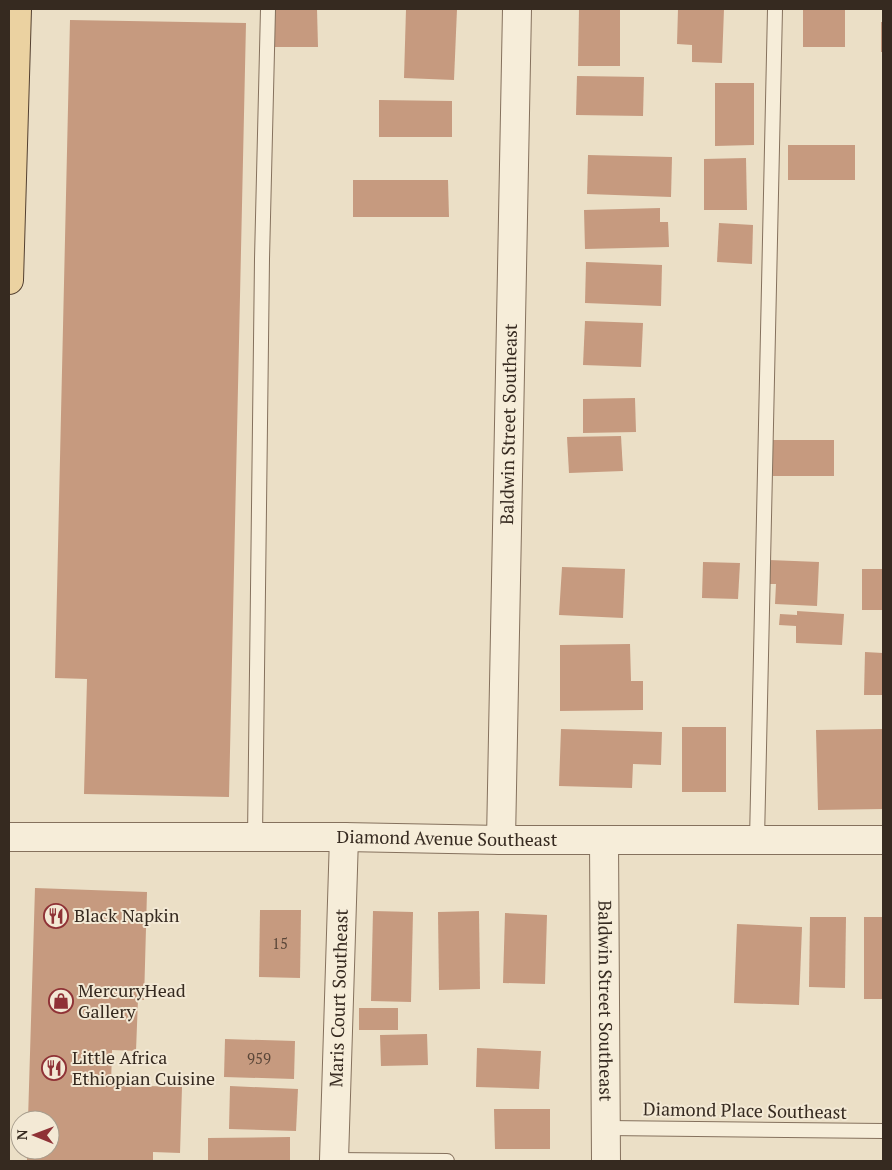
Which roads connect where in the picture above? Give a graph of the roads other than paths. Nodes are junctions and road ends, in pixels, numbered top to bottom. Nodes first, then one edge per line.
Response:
1 (17, 9) edge
2 (268, 9) edge
3 (517, 9) edge
4 (775, 9) edge
5 (9, 280) edge
6 (344, 836) junction
7 (255, 837) junction
8 (9, 838) edge
9 (501, 840) junction
10 (757, 840) junction
11 (883, 840) edge
12 (604, 841) junction
13 (606, 1128) junction
14 (883, 1131) edge
15 (334, 1160) joint
16 (447, 1161) edge
17 (606, 1161) edge

1 - 5 main road
2 - 7 lane
3 - 9 street, Baldwin Street Southeast
4 - 10 lane
6 - 7 street, Diamond Avenue Southeast
6 - 9 street, Diamond Avenue Southeast
6 - 15 street, Maris Court Southeast
7 - 8 street, Diamond Avenue Southeast
9 - 12 street, Diamond Avenue Southeast
10 - 11 street, Diamond Avenue Southeast
10 - 12 street, Diamond Avenue Southeast
12 - 13 street, Baldwin Street Southeast
13 - 14 lane, Diamond Place Southeast
13 - 17 street, Baldwin Street Southeast
15 - 16 lane

